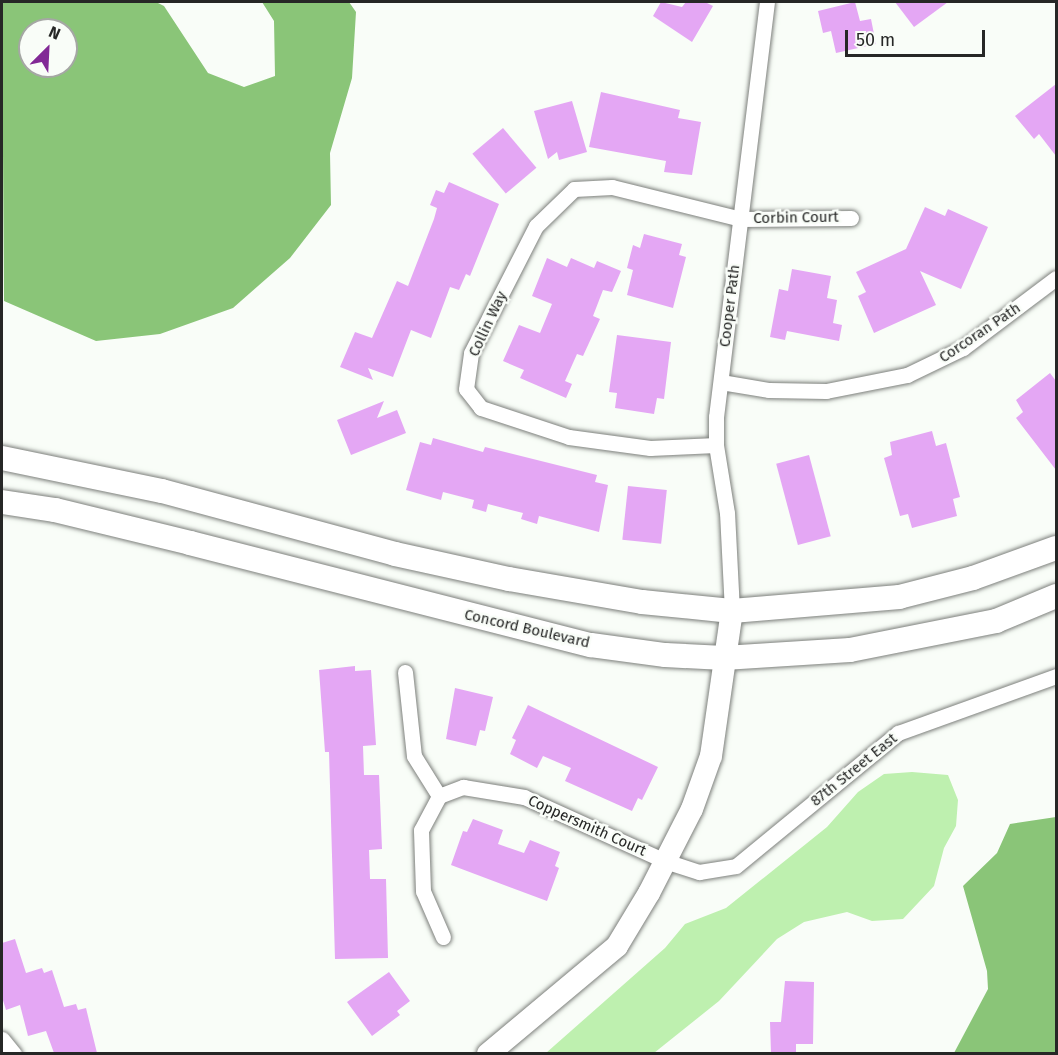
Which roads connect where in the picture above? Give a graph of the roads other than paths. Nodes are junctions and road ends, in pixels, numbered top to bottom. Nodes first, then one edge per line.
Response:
1 (767, 2) edge
2 (851, 218) dead end
3 (741, 219) junction
4 (1056, 278) edge
5 (721, 382) junction
6 (716, 445) junction
7 (2, 458) edge
8 (2, 502) edge
9 (1056, 548) edge
10 (1056, 596) edge
11 (732, 611) junction
12 (724, 658) junction
13 (405, 672) dead end
14 (1056, 676) edge
15 (439, 796) junction
16 (665, 861) junction
17 (443, 937) dead end
18 (2, 1039) edge
19 (14, 1053) edge
20 (488, 1053) edge

1 - 3 street, Cooper Path
2 - 3 street, Corbin Court
3 - 5 street, Cooper Path
3 - 6 street, Collin Way
4 - 5 street, Corcoran Path
5 - 6 street, Cooper Path
6 - 11 street, Cooper Path
7 - 11 main road
8 - 12 main road, Concord Boulevard
9 - 11 main road
10 - 12 main road, Concord Boulevard
11 - 12 street
12 - 16 street
13 - 15 street
14 - 16 street, 87th Street East
15 - 16 street, Coppersmith Court
15 - 17 street
16 - 20 street
18 - 19 street

